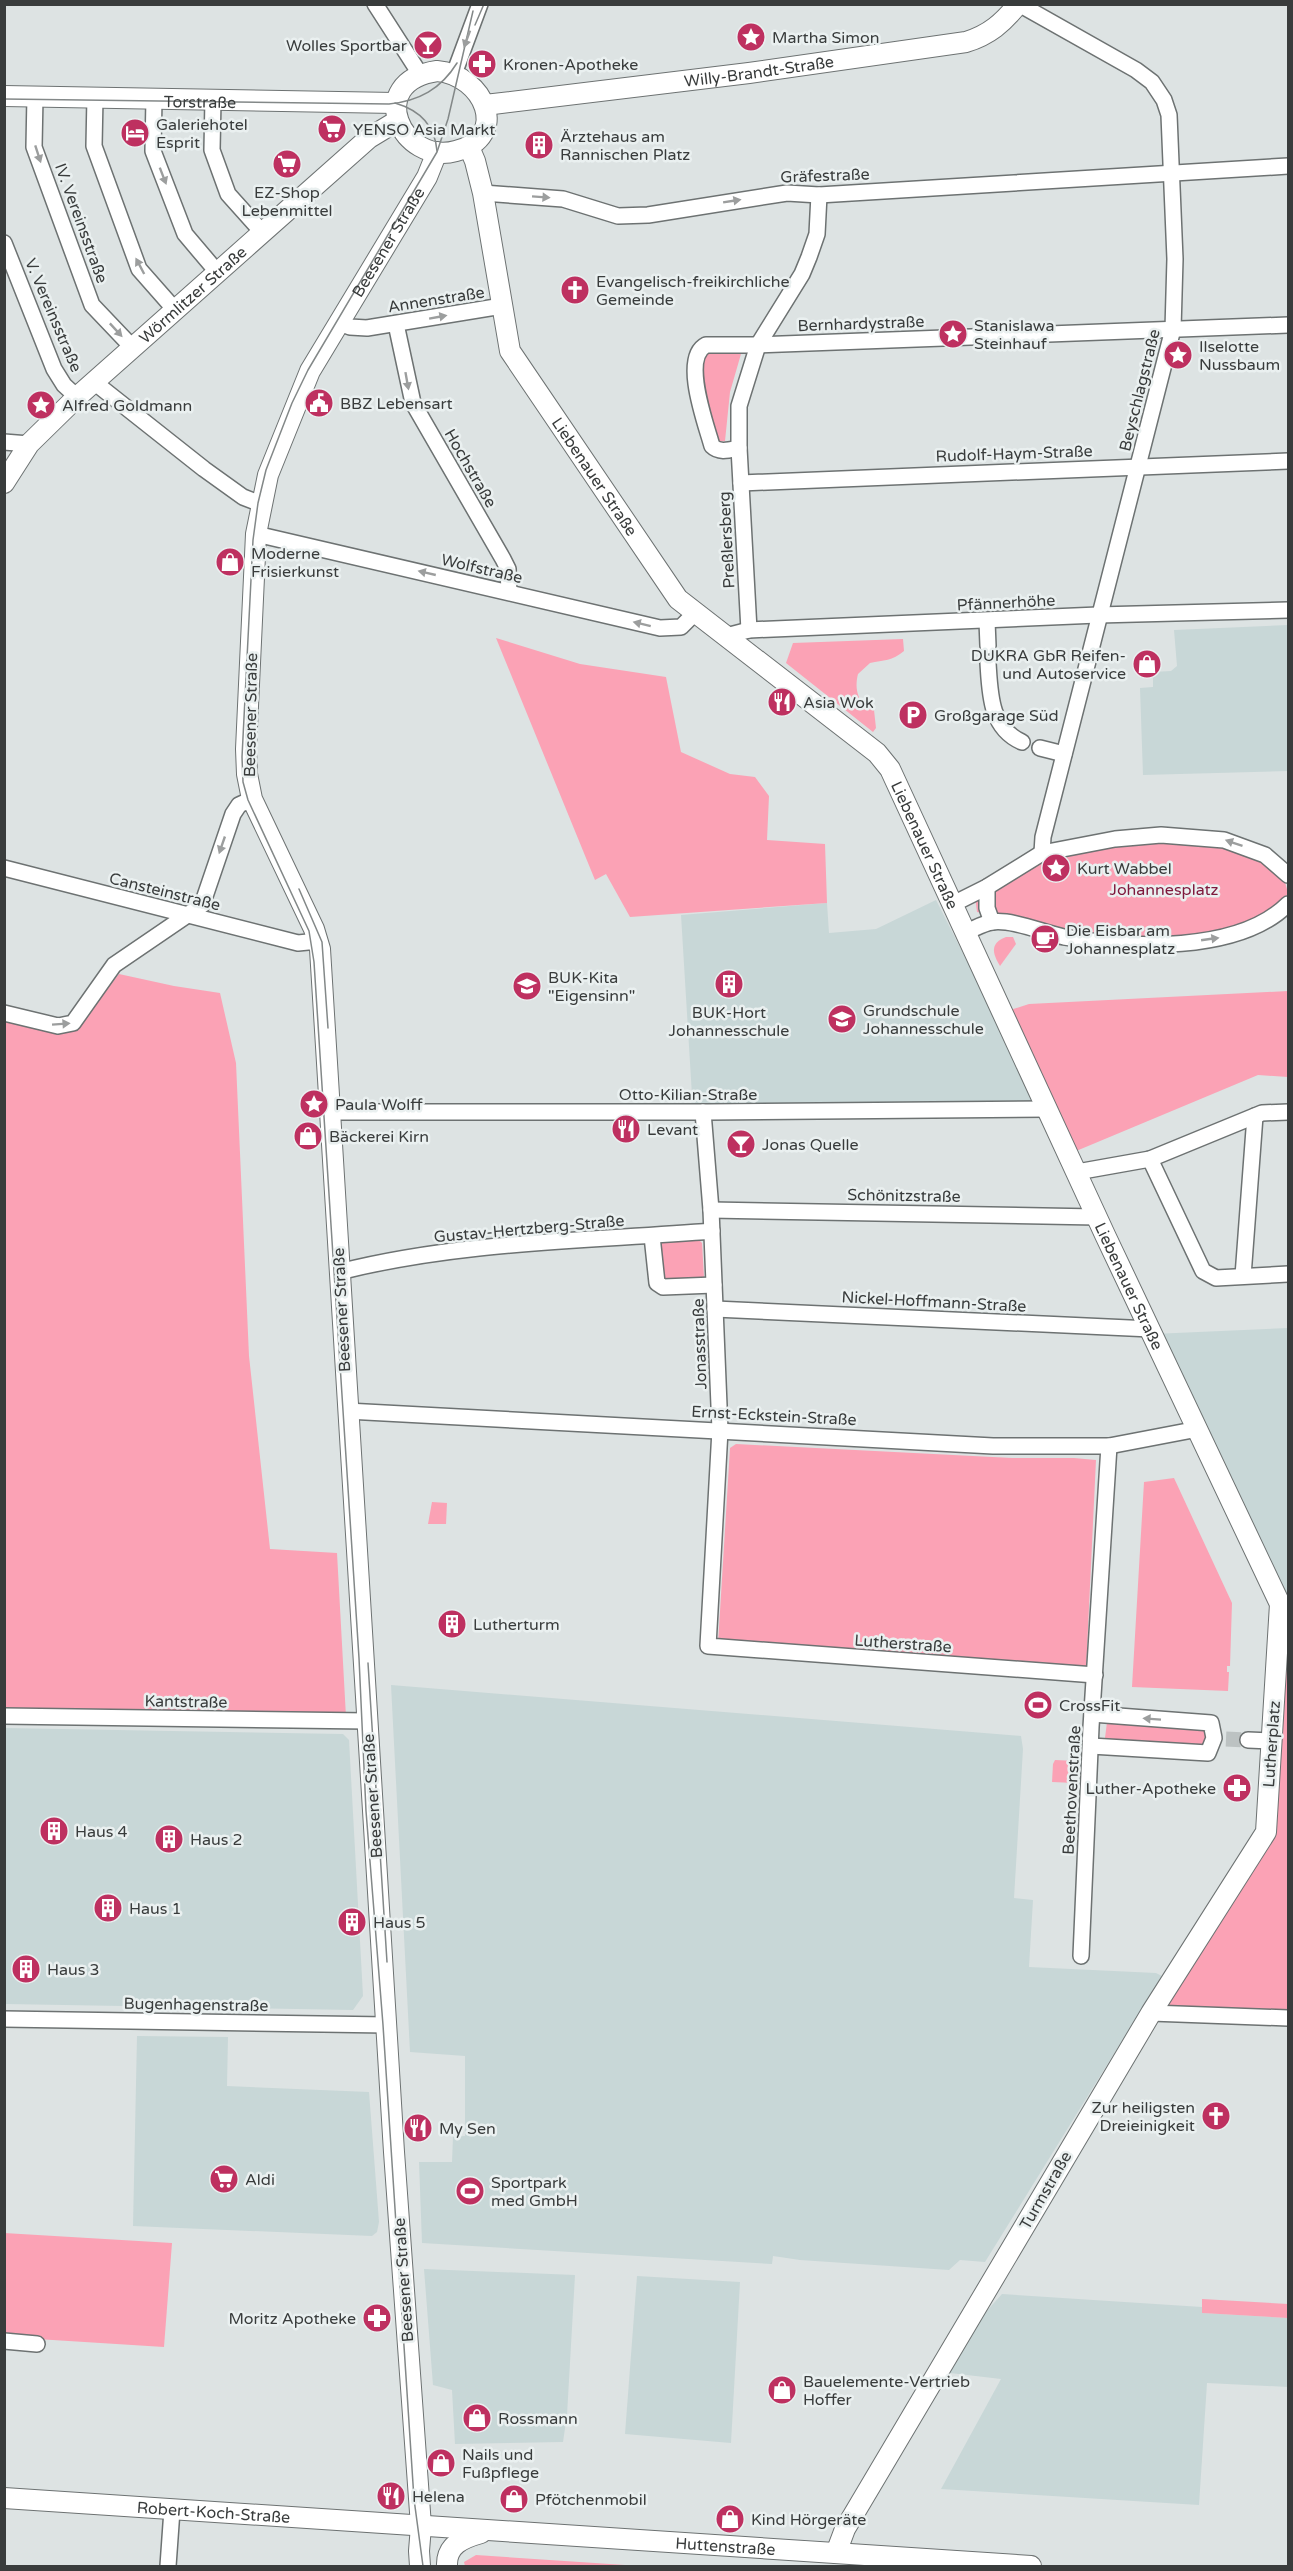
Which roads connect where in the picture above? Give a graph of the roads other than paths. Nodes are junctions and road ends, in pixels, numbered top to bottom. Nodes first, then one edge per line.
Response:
1 (375, 4) edge
2 (480, 4) edge
3 (1018, 4) edge
4 (420, 74) junction
5 (454, 74) junction
6 (4, 96) edge
7 (35, 96) junction
8 (95, 97) junction
9 (154, 98) junction
10 (213, 99) junction
11 (485, 105) junction
12 (396, 112) junction
13 (469, 147) junction
14 (437, 152) junction
15 (1288, 166) edge
16 (1172, 172) junction
17 (483, 193) junction
18 (819, 195) junction
19 (263, 233) junction
20 (4, 243) edge
21 (218, 273) junction
22 (10, 275) edge
23 (502, 306) junction
24 (176, 311) junction
25 (340, 323) junction
26 (396, 324) junction
27 (1288, 325) edge
28 (1173, 329) junction
29 (758, 345) junction
30 (132, 347) junction
31 (94, 382) junction
32 (77, 397) junction
33 (4, 442) edge
34 (29, 444) junction
35 (739, 448) junction
36 (1288, 461) edge
37 (1139, 466) junction
38 (4, 483) edge
39 (741, 483) junction
40 (261, 504) junction
41 (256, 534) junction
42 (509, 592) junction
43 (1288, 610) edge
44 (694, 614) junction
45 (1098, 615) junction
46 (987, 621) junction
47 (749, 630) junction
48 (726, 636) junction
49 (988, 646) dead end
50 (988, 663) dead end
51 (1022, 742) dead end
52 (1040, 748) dead end
53 (1064, 754) junction
54 (252, 798) junction
55 (1042, 853) junction
56 (4, 868) edge
57 (1288, 875) edge
58 (987, 887) junction
59 (953, 904) junction
60 (1288, 904) edge
61 (186, 915) junction
62 (992, 922) junction
63 (966, 932) junction
64 (318, 941) junction
65 (4, 1013) edge
66 (1047, 1109) junction
67 (328, 1112) junction
68 (703, 1112) junction
69 (1288, 1112) edge
70 (1255, 1116) junction
71 (1150, 1159) junction
72 (1077, 1172) junction
73 (711, 1210) junction
74 (1097, 1217) junction
75 (712, 1231) junction
76 (652, 1236) junction
77 (339, 1272) junction
78 (1288, 1274) edge
79 (1244, 1276) junction
80 (714, 1285) junction
81 (715, 1309) junction
82 (1150, 1329) junction
83 (347, 1411) junction
84 (1198, 1429) junction
85 (720, 1430) junction
86 (1109, 1446) junction
87 (1283, 1631) edge
88 (708, 1646) joint
89 (1095, 1675) junction
90 (1092, 1714) junction
91 (4, 1716) edge
92 (367, 1722) junction
93 (1248, 1740) tunnel mouth
94 (1271, 1741) junction
95 (1091, 1746) junction
96 (1266, 1832) joint
97 (1081, 1956) dead end
98 (1151, 2013) junction
99 (1288, 2018) edge
100 (4, 2019) edge
101 (387, 2025) junction
102 (4, 2341) edge
103 (37, 2344) dead end
104 (4, 2498) edge
105 (172, 2510) junction
106 (421, 2526) junction
107 (486, 2531) junction
108 (836, 2553) junction
109 (168, 2566) edge
110 (420, 2566) edge
111 (435, 2566) edge
112 (447, 2566) edge
113 (1031, 2566) edge

1 - 4 street
2 -> 5 street
3 - 11 street, Willy-Brandt-Straße
3 - 16 street, Beyschlagstraße
4 - 5 street
4 - 12 street
5 - 11 street
6 - 7 street, Torstraße
7 - 8 street, Torstraße
7 -> 30 street, IV. Vereinsstraße
8 - 9 street, Torstraße
24 -> 8 street
9 - 10 street, Torstraße
9 -> 21 street
10 - 12 street, Torstraße
10 - 19 street
11 - 13 street
12 - 14 street
12 - 19 street, Wörmlitzer Straße
13 - 14 street
13 - 17 street, Liebenauer Straße
14 - 25 street, Beesener Straße
15 - 16 street, Gräfestraße
16 - 18 street, Gräfestraße
16 - 28 street, Beyschlagstraße
17 -> 18 street, Gräfestraße
17 - 23 street, Liebenauer Straße
18 - 29 street, Preßlersberg
19 - 21 street, Wörmlitzer Straße
20 - 22 street, V. Vereinsstraße
21 - 24 street, Wörmlitzer Straße
22 - 32 street, V. Vereinsstraße
26 -> 23 street, Annenstraße
23 - 44 street, Liebenauer Straße
24 - 30 street, Wörmlitzer Straße
25 - 26 street, Annenstraße
25 - 40 street, Beesener Straße
26 -> 42 street, Hochstraße
27 - 28 street, Bernhardystraße
28 - 29 street, Bernhardystraße
28 - 37 street, Beyschlagstraße
29 - 35 street, Preßlersberg
29 - 35 street
30 - 31 street, Wörmlitzer Straße
31 - 32 street, Wörmlitzer Straße
31 - 40 street
32 - 34 street, Wörmlitzer Straße
33 - 34 street
34 - 38 street, Wörmlitzer Straße
35 - 39 street, Preßlersberg
36 - 37 street, Rudolf-Haym-Straße
37 - 39 street, Rudolf-Haym-Straße
37 - 45 street, Beyschlagstraße
39 - 47 street, Preßlersberg
40 - 41 street, Beesener Straße
42 -> 41 street, Wolfstraße
41 - 54 street, Beesener Straße
44 -> 42 street, Wolfstraße
43 - 45 street, Pfännerhöhe
44 - 48 street, Liebenauer Straße
45 - 46 street, Pfännerhöhe
45 - 53 street, Beyschlagstraße
46 - 47 street, Pfännerhöhe
46 - 49 street
47 - 48 street, Pfännerhöhe
48 - 59 street, Liebenauer Straße
50 - 51 street
52 - 53 street
53 - 55 street, Beyschlagstraße
54 -> 61 street
54 - 64 street, Beesener Straße
57 -> 55 street
55 - 58 street
56 - 61 street, Cansteinstraße
58 - 59 street
58 - 62 street
59 - 63 street, Liebenauer Straße
62 -> 60 street
61 - 64 street, Cansteinstraße
65 -> 61 street
62 - 63 street
63 - 66 street, Liebenauer Straße
64 - 67 street, Beesener Straße
66 - 68 street, Otto-Kilian-Straße
66 - 72 street, Liebenauer Straße
67 - 68 street, Otto-Kilian-Straße
67 - 77 street, Beesener Straße
68 - 73 street, Jonasstraße
69 - 70 street
70 - 71 street
70 - 79 street
71 - 72 street
71 - 79 street
72 - 74 street, Liebenauer Straße
73 - 74 street, Schönitzstraße
73 - 75 street, Jonasstraße
74 - 82 street, Liebenauer Straße
75 - 76 street, Gustav-Hertzberg-Straße
75 - 80 street, Jonasstraße
76 - 77 street, Gustav-Hertzberg-Straße
76 - 80 street
77 - 83 street, Beesener Straße
78 - 79 street
80 - 81 street, Jonasstraße
81 - 82 street, Nickel-Hoffmann-Straße
81 - 85 street, Jonasstraße
82 - 84 street, Liebenauer Straße
83 - 85 street, Ernst-Eckstein-Straße
83 - 92 street, Beesener Straße
84 - 86 street, Ernst-Eckstein-Straße
84 - 87 street, Liebenauer Straße
85 - 86 street, Ernst-Eckstein-Straße
85 - 88 street, Jonasstraße
86 - 89 street, Beethovenstraße
87 - 94 street, Lutherplatz
88 - 89 street, Lutherstraße
89 - 90 street, Beethovenstraße
90 - 95 street, Beethovenstraße
95 -> 90 street
91 - 92 street, Kantstraße
92 - 101 street, Beesener Straße
93 - 94 street
94 - 96 street, Lutherplatz
95 - 97 street, Beethovenstraße
96 - 98 street, Turmstraße
98 - 99 street
98 - 108 street, Turmstraße
100 - 101 street, Bugenhagenstraße
101 - 106 street, Beesener Straße
102 - 103 street
104 - 105 street, Robert-Koch-Straße
105 - 106 street, Robert-Koch-Straße
105 - 109 street
106 - 107 street, Huttenstraße
106 - 110 street
106 - 111 street
107 - 108 street, Huttenstraße
107 - 112 street
108 - 113 street, Huttenstraße

